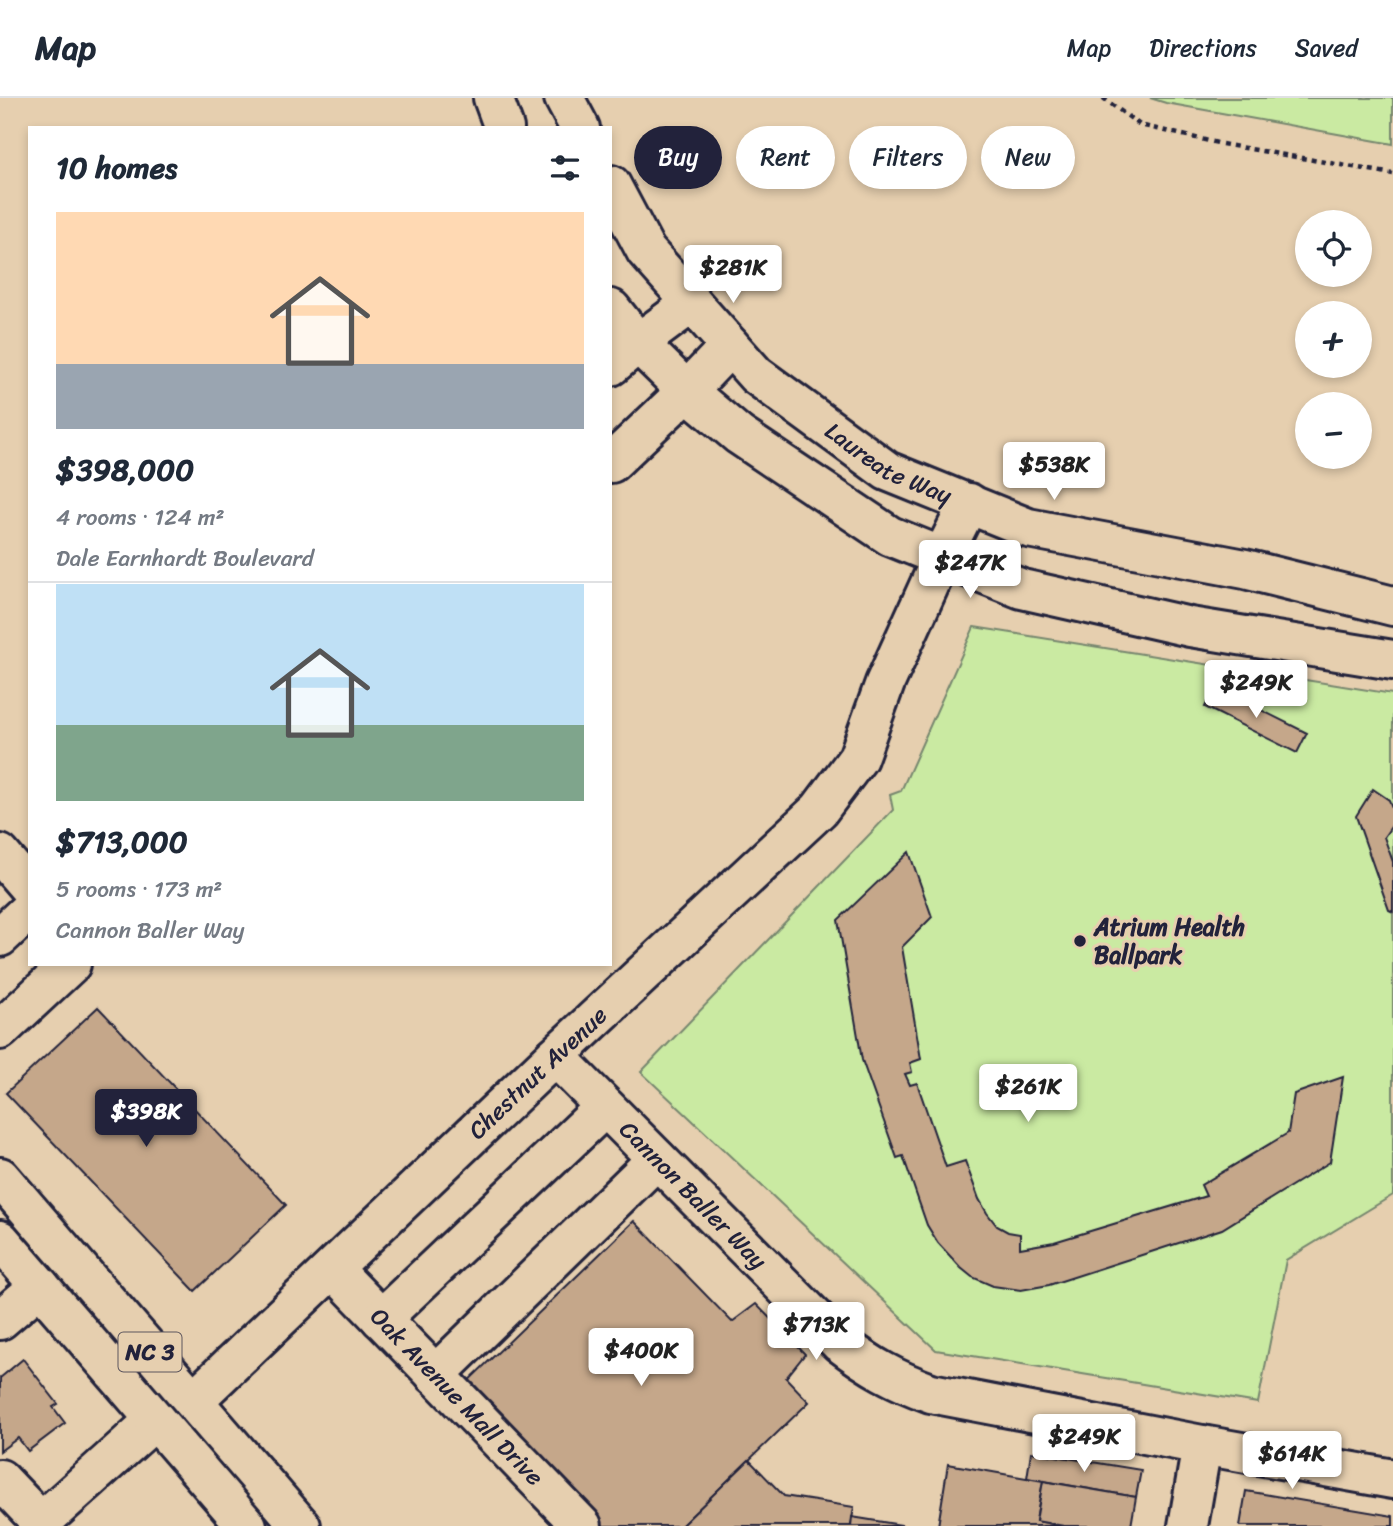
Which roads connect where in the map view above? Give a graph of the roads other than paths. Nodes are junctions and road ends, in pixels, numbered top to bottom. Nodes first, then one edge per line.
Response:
1 (493, 98) edge
2 (564, 98) edge
3 (503, 126) edge
4 (579, 126) edge
5 (612, 187) edge
6 (692, 303) junction
7 (612, 313) edge
8 (730, 346) junction
9 (624, 355) edge
10 (687, 391) junction
11 (612, 462) edge
12 (969, 503) junction
13 (942, 557) junction
14 (1393, 606) edge
15 (1393, 660) edge
16 (0, 854) edge
17 (28, 887) edge
18 (28, 911) edge
19 (0, 937) edge
20 (69, 966) edge
21 (621, 974) edge
22 (0, 1030) edge
23 (555, 1056) junction
24 (605, 1107) junction
25 (657, 1159) junction
26 (0, 1177) edge
27 (0, 1240) edge
28 (333, 1269) junction
29 (40, 1286) junction
30 (381, 1319) junction
31 (0, 1320) edge
32 (435, 1375) junction
33 (193, 1401) junction
34 (155, 1420) junction
35 (1202, 1445) junction
36 (0, 1479) edge
37 (1393, 1479) edge
38 (39, 1524) edge
39 (247, 1526) edge
40 (301, 1526) edge
41 (582, 1526) edge
42 (1188, 1526) edge

1 - 3 street
2 - 4 street
5 - 6 street, Laureate Way
6 - 8 street, Laureate Way
6 - 9 street
7 - 9 street
8 - 10 street
8 - 12 street, Laureate Way
9 - 10 street
10 - 11 street
10 - 13 street
12 - 13 street, Chestnut Avenue
12 - 14 street, Laureate Way
13 - 15 street
13 - 21 street, Chestnut Avenue
16 - 17 street
18 - 19 street
20 - 22 street
21 - 23 street, Chestnut Avenue
23 - 24 street, Cannon Baller Way
23 - 28 street, Chestnut Avenue
24 - 25 street, Cannon Baller Way
24 - 30 street
25 - 32 street
25 - 35 street, Cannon Baller Way
26 - 33 street, NC 3
27 - 29 street, NC 3
28 - 30 street, Oak Avenue Mall Drive
28 - 33 street, Chestnut Avenue
29 - 31 street
29 - 34 street, NC 3
30 - 32 street, Oak Avenue Mall Drive
32 - 41 street, Oak Avenue Mall Drive
33 - 40 street, NC 3
34 - 38 street
34 - 39 street, NC 3
35 - 37 street, Cannon Baller Way
35 - 42 street
36 - 38 street

